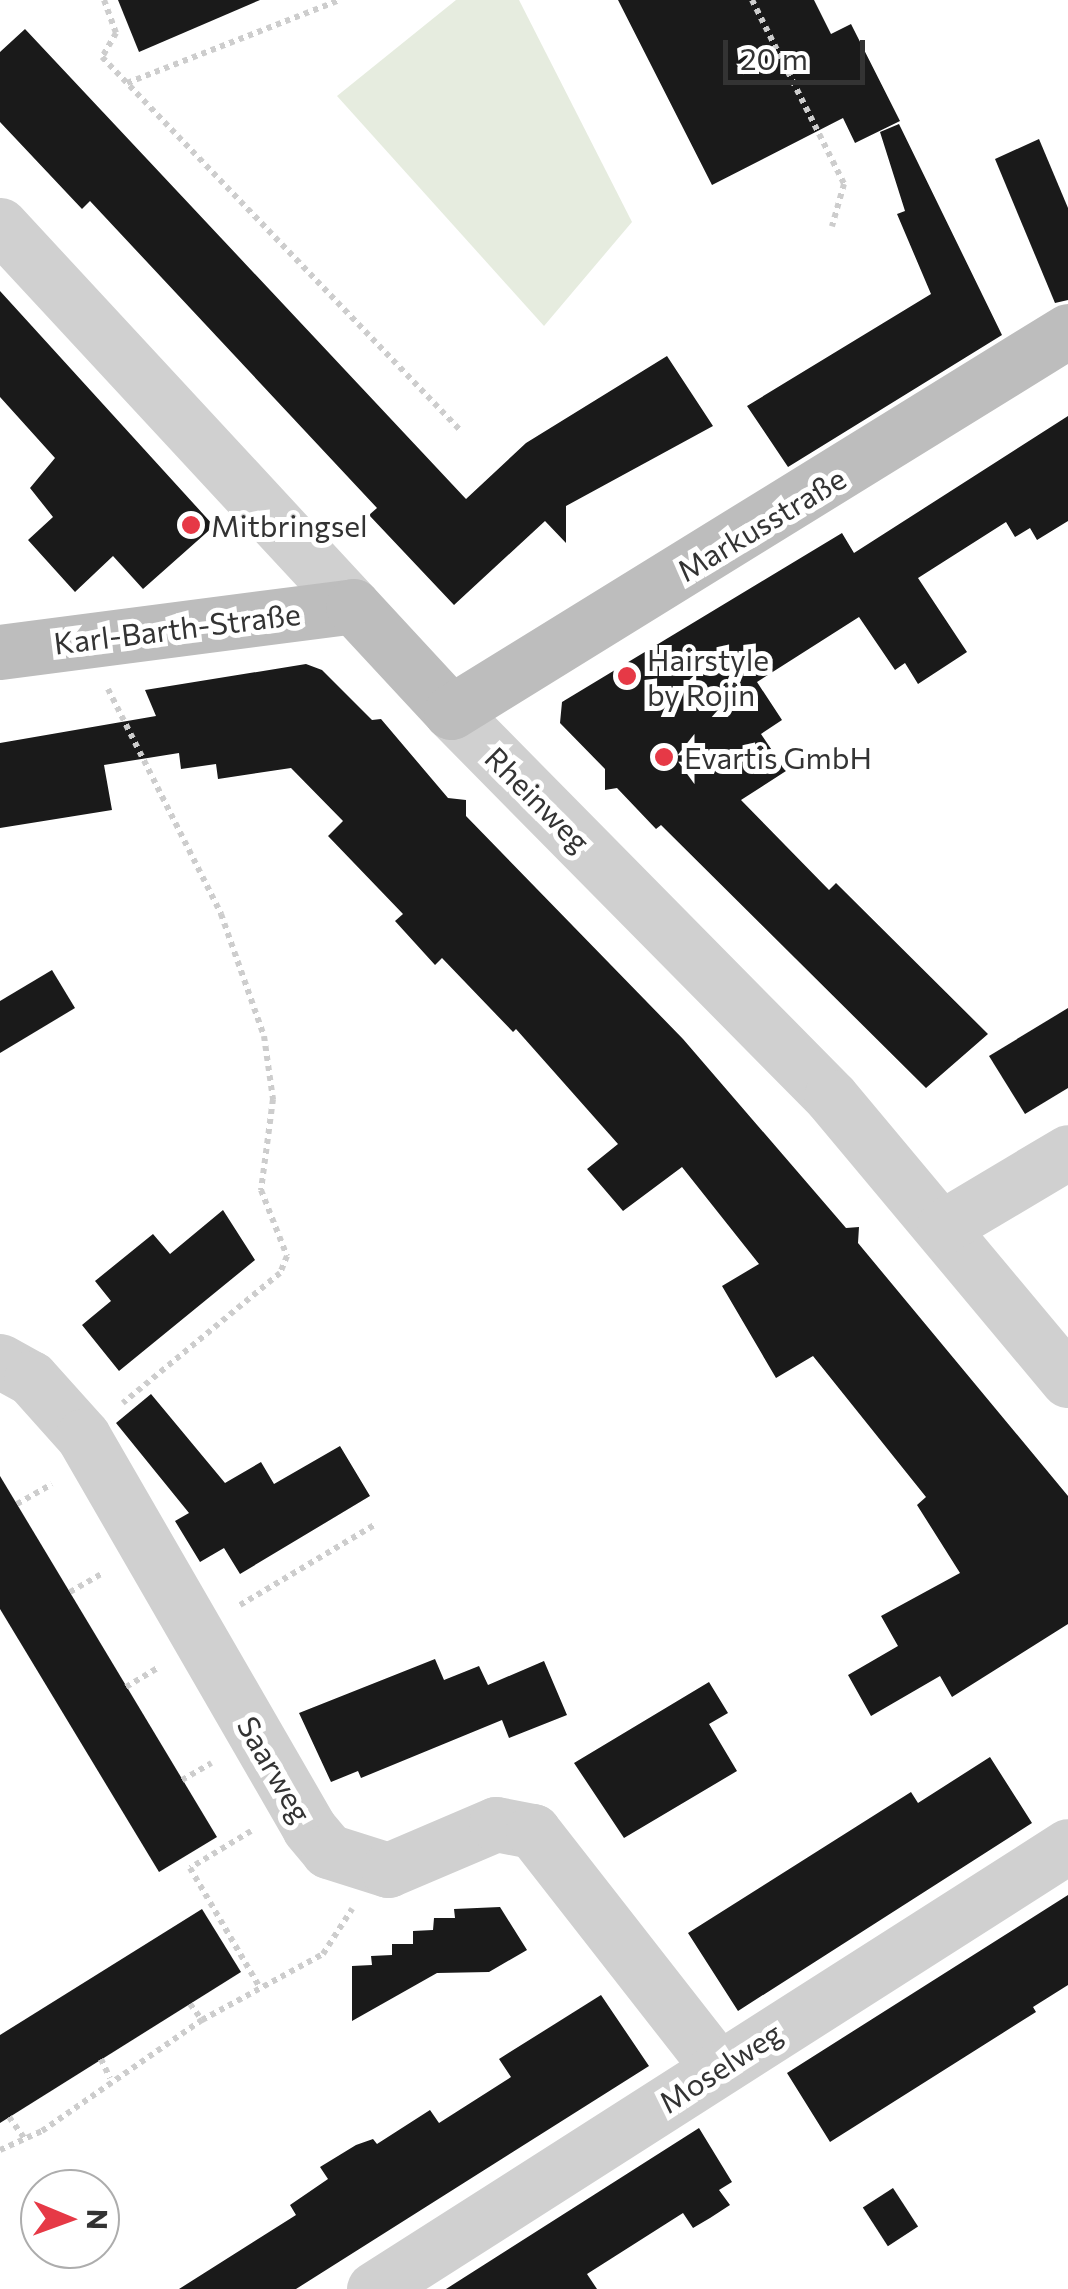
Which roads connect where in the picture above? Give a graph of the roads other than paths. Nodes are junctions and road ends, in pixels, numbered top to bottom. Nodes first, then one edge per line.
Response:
1 (0, 225) edge
2 (1068, 331) edge
3 (353, 606) junction
4 (0, 652) edge
5 (452, 712) junction
6 (1068, 1152) edge
7 (944, 1226) junction
8 (0, 1361) edge
9 (1068, 1380) edge
10 (1068, 1846) edge
11 (718, 2068) junction
12 (374, 2289) edge

1 - 3 street, Rheinweg
2 - 5 street, Markusstraße
3 - 4 street, Karl-Barth-Straße
3 - 5 street, Rheinweg
5 - 7 street, Rheinweg
6 - 7 street
7 - 9 street, Rheinweg
8 - 11 street, Saarweg
10 - 11 street, Moselweg
11 - 12 street, Moselweg

